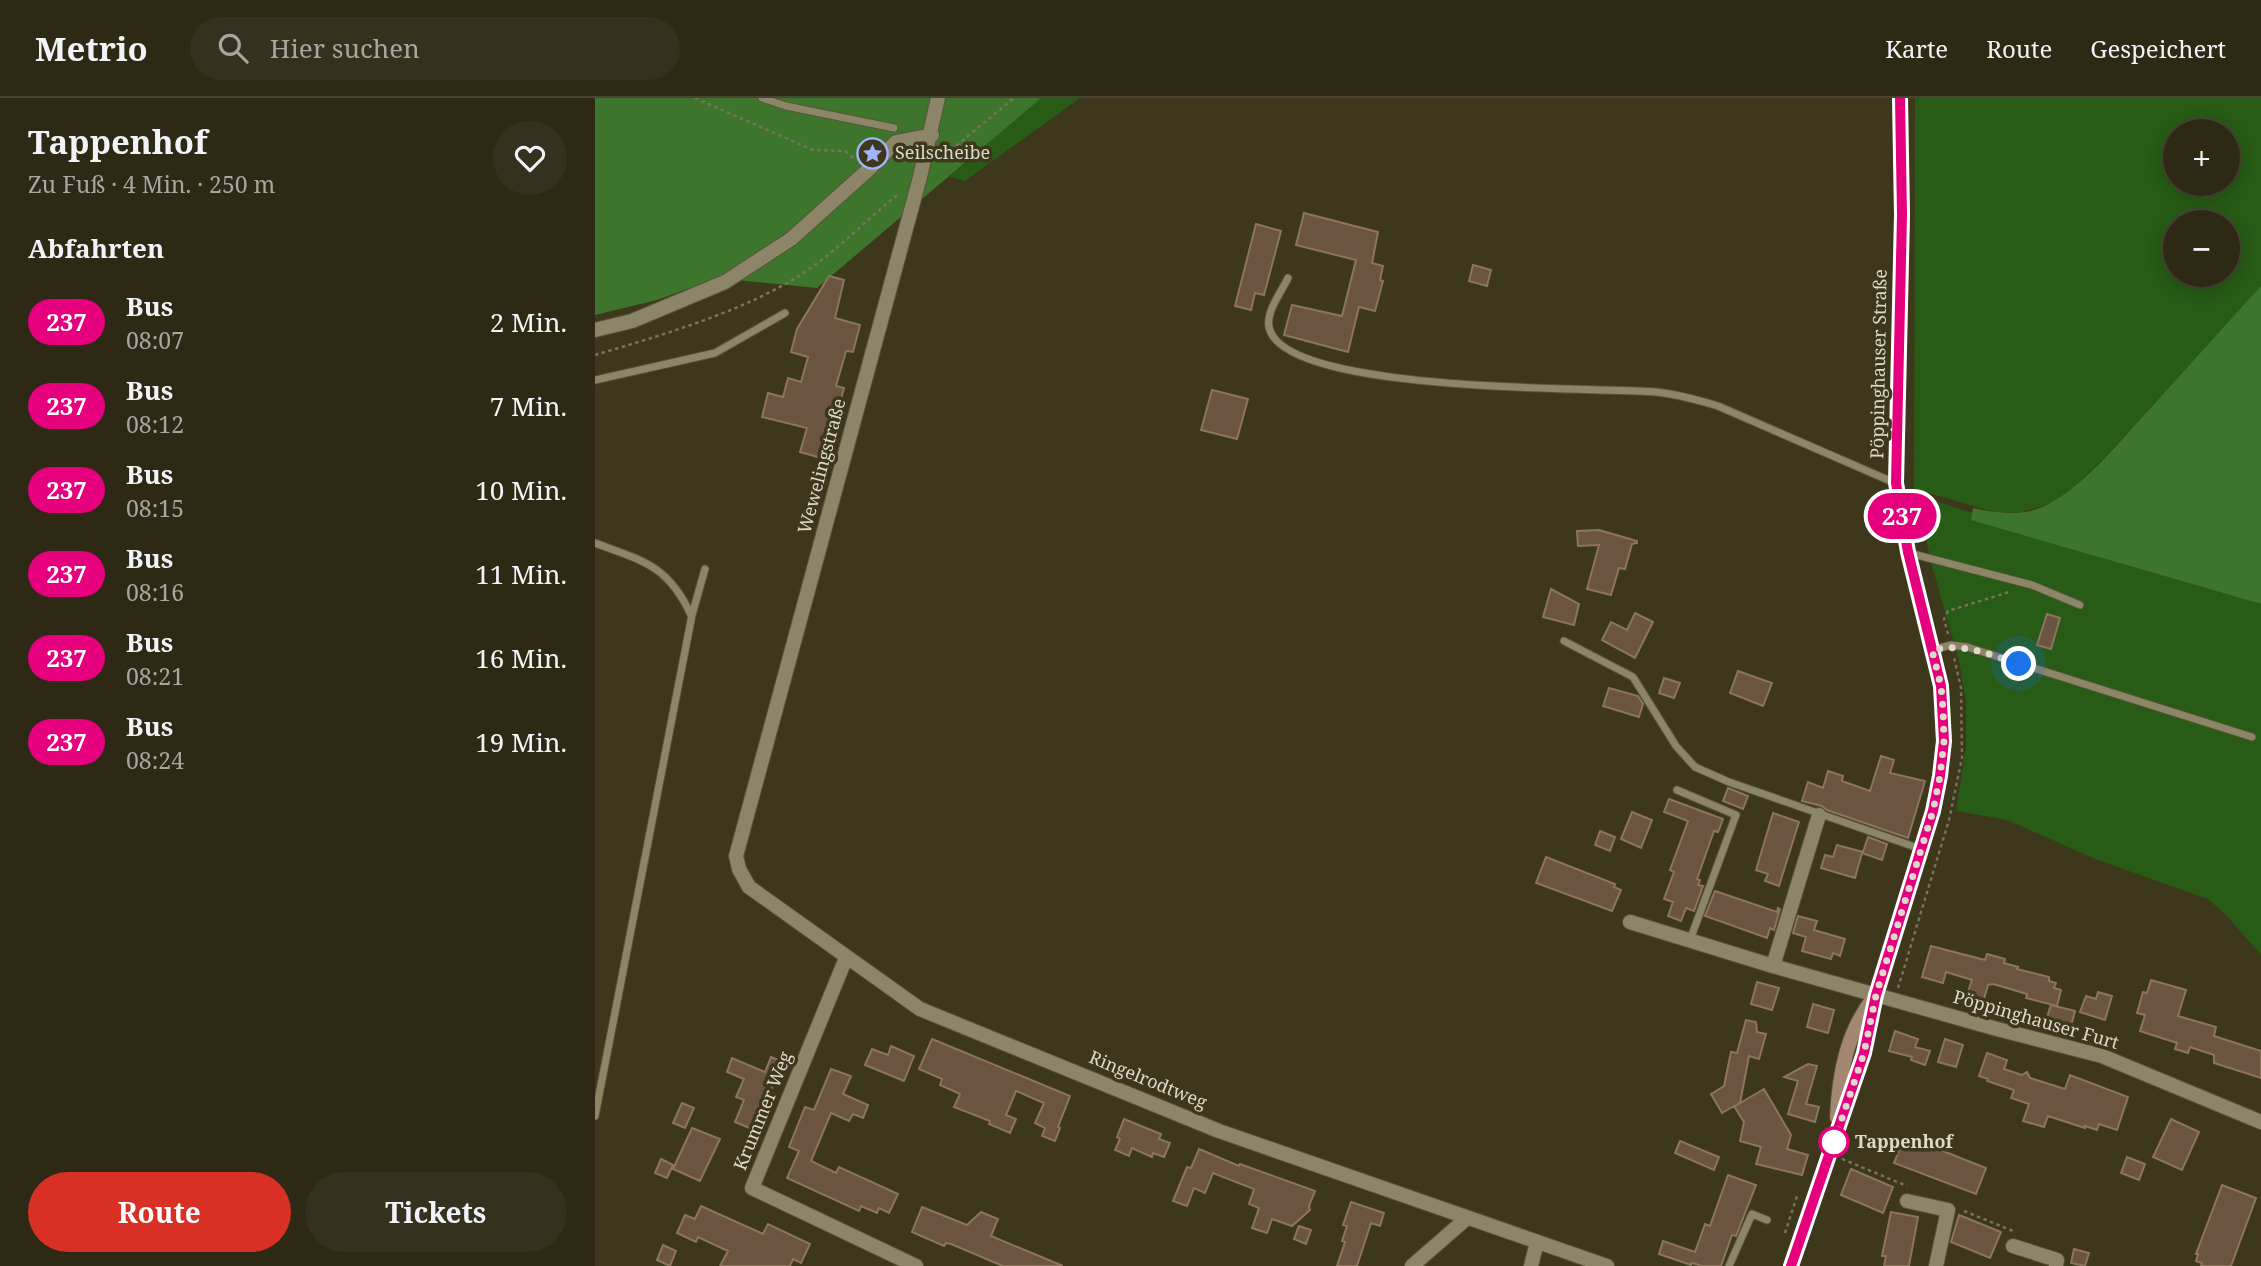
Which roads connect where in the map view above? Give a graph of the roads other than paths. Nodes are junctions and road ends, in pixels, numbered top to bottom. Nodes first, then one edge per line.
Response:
1 (762, 98) edge
2 (938, 98) edge
3 (1900, 98) edge
4 (894, 128) dead end
5 (932, 135) junction
6 (1288, 278) dead end
7 (785, 313) dead end
8 (595, 330) edge
9 (595, 380) edge
10 (1896, 483) junction
11 (595, 543) edge
12 (1908, 552) junction
13 (705, 569) dead end
14 (2080, 605) dead end
15 (692, 615) junction
16 (1564, 641) dead end
17 (1932, 650) junction
18 (2252, 737) dead end
19 (1677, 790) dead end
20 (1819, 815) junction
21 (739, 842) joint
22 (1921, 849) junction
23 (1630, 922) dead end
24 (1690, 940) junction
25 (846, 958) junction
26 (1773, 966) junction
27 (1876, 995) junction
28 (595, 1116) edge
29 (2261, 1122) edge
30 (1907, 1201) road end
31 (1467, 1218) junction
32 (1767, 1220) dead end
33 (1537, 1242) junction
34 (2013, 1246) road end
35 (916, 1266) edge
36 (1412, 1266) edge
37 (1531, 1266) edge
38 (1607, 1266) edge
39 (1729, 1266) edge
40 (1791, 1266) edge
41 (1936, 1266) edge
42 (2056, 1266) edge

1 - 4 lane
2 - 5 street, Wewelingstraße
3 - 10 main road, Pöppinghauser Straße
5 - 8 street
5 - 21 street, Wewelingstraße
6 - 10 lane
7 - 9 lane
10 - 12 main road, Pöppinghauser Straße
11 - 15 lane
12 - 14 lane
12 - 17 main road, Pöppinghauser Straße
13 - 15 lane
15 - 28 lane
16 - 20 lane
17 - 18 lane
17 - 22 main road, Pöppinghauser Straße
19 - 24 lane
20 - 22 lane
20 - 26 street
21 - 25 street, Ringelrodtweg
22 - 27 main road, Pöppinghauser Straße
23 - 24 street
24 - 26 street
25 - 31 street, Ringelrodtweg
25 - 35 street, Krummer Weg
26 - 27 street
27 - 29 street, Pöppinghauser Furt
27 - 40 main road, Pöppinghauser Straße
30 - 41 street
31 - 33 street, Ringelrodtweg
31 - 36 street
32 - 39 lane
33 - 37 street
33 - 38 street, Ringelrodtweg
34 - 42 street

